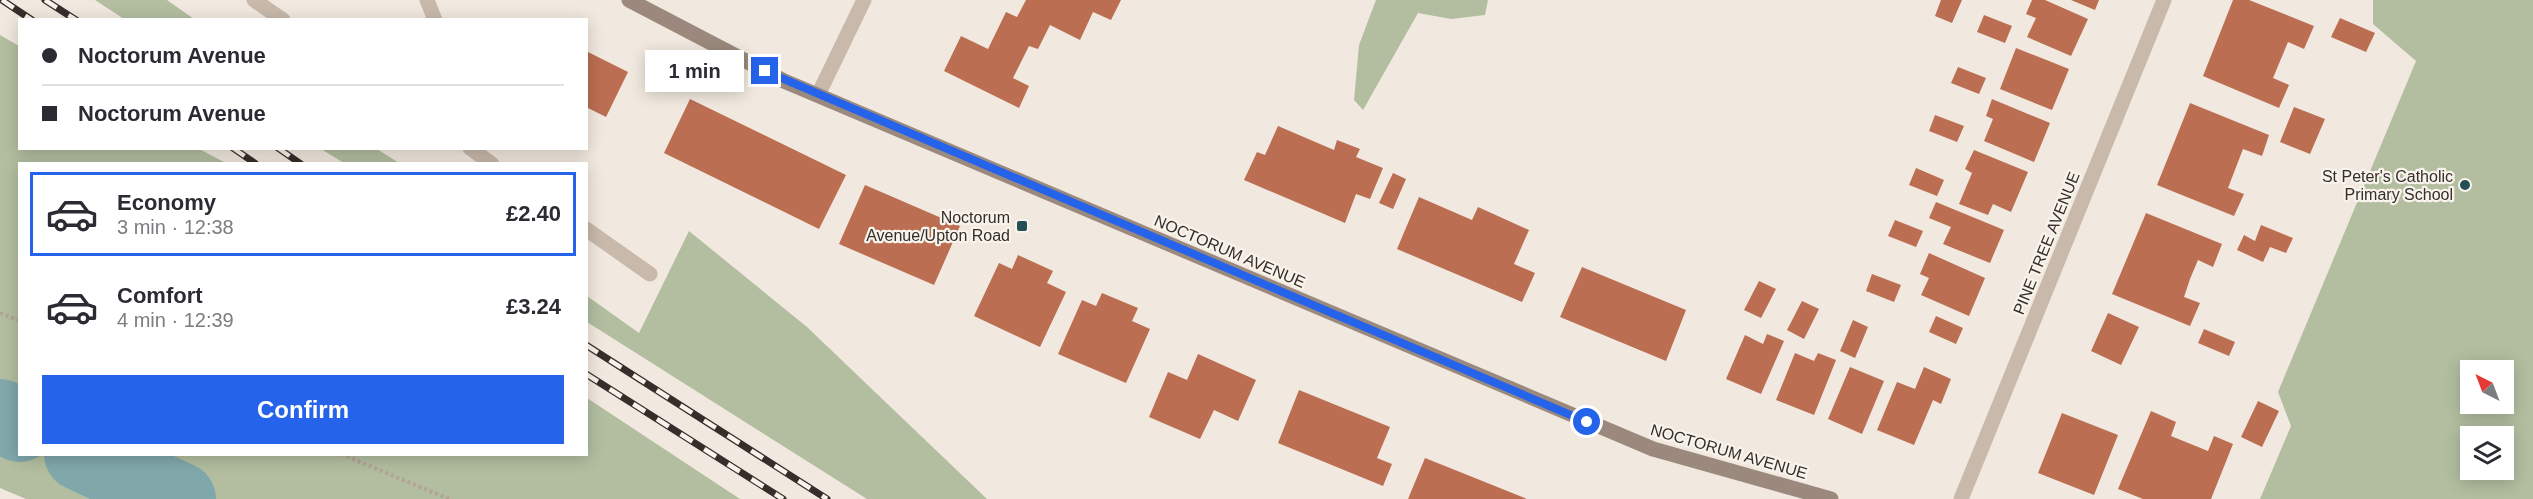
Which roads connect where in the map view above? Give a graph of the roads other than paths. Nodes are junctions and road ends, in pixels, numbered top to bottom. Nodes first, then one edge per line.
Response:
1 (254, 0) edge
2 (427, 0) edge
3 (629, 0) edge
4 (864, 0) edge
5 (2164, 0) edge
6 (280, 18) edge
7 (434, 18) edge
8 (818, 95) junction
9 (473, 150) edge
10 (489, 162) edge
11 (588, 230) edge
12 (650, 274) dead end
13 (1831, 499) edge
14 (1961, 499) edge

1 - 6 street
2 - 7 street
3 - 8 street, NOCTORUM AVENUE
4 - 8 street
5 - 14 street, PINE TREE AVENUE
8 - 13 street, NOCTORUM AVENUE
9 - 10 street
11 - 12 street

